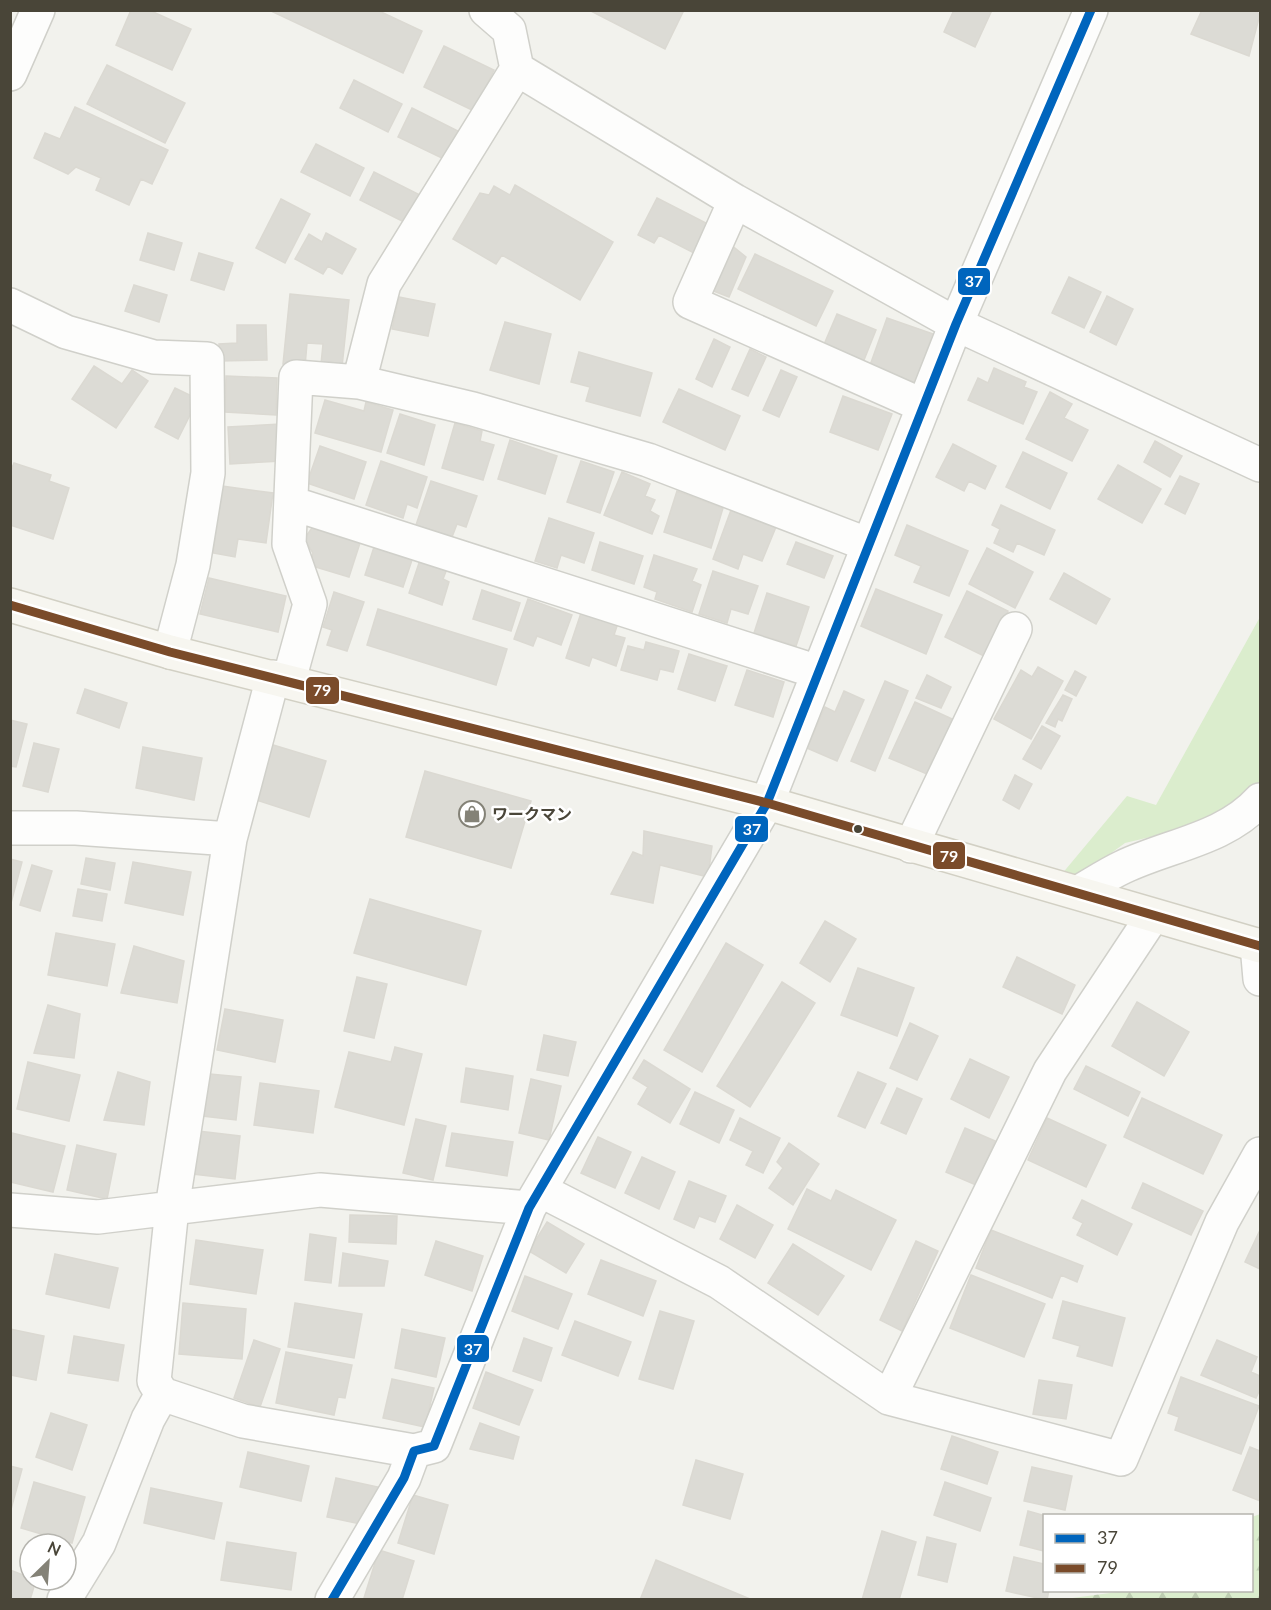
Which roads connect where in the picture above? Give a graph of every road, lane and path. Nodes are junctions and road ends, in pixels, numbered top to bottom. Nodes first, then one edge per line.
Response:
1 (38, 10) edge
2 (1091, 10) edge
3 (505, 17) edge
4 (17, 41) edge
5 (517, 69) junction
6 (10, 74) edge
7 (735, 201) junction
8 (10, 305) edge
9 (957, 324) junction
10 (359, 382) junction
11 (924, 406) junction
12 (1260, 465) edge
13 (291, 503) junction
14 (868, 545) junction
15 (10, 604) edge
16 (1014, 629) dead end
17 (170, 652) junction
18 (818, 672) junction
19 (281, 679) junction
20 (1260, 800) edge
21 (767, 804) junction
22 (10, 828) edge
23 (230, 839) junction
24 (910, 846) junction
25 (1079, 892) junction
26 (1152, 917) junction
27 (1258, 946) edge
28 (1260, 979) edge
29 (1260, 1154) edge
30 (534, 1199) junction
31 (172, 1208) junction
32 (10, 1210) edge
33 (162, 1394) junction
34 (889, 1398) junction
35 (414, 1451) junction
36 (64, 1599) edge
37 (332, 1599) edge

1 - 4 street
2 - 9 street
3 - 5 street
4 - 6 street
5 - 7 street
5 - 10 street
7 - 9 street
7 - 11 street
8 - 17 street
9 - 11 street
9 - 12 street
10 - 13 street
10 - 14 street
11 - 14 street
13 - 18 street
13 - 19 street
14 - 18 street
15 - 17 street
16 - 24 street
17 - 19 street
18 - 21 street
19 - 21 street
19 - 23 street
20 - 25 street
21 - 24 street
21 - 30 street
22 - 23 street
23 - 31 street
24 - 25 street
25 - 26 street
26 - 27 street
26 - 34 street
27 - 28 street
29 - 34 street
30 - 31 street
30 - 34 street
30 - 35 street
31 - 32 street
31 - 33 street
33 - 35 street
33 - 36 street
35 - 37 street

